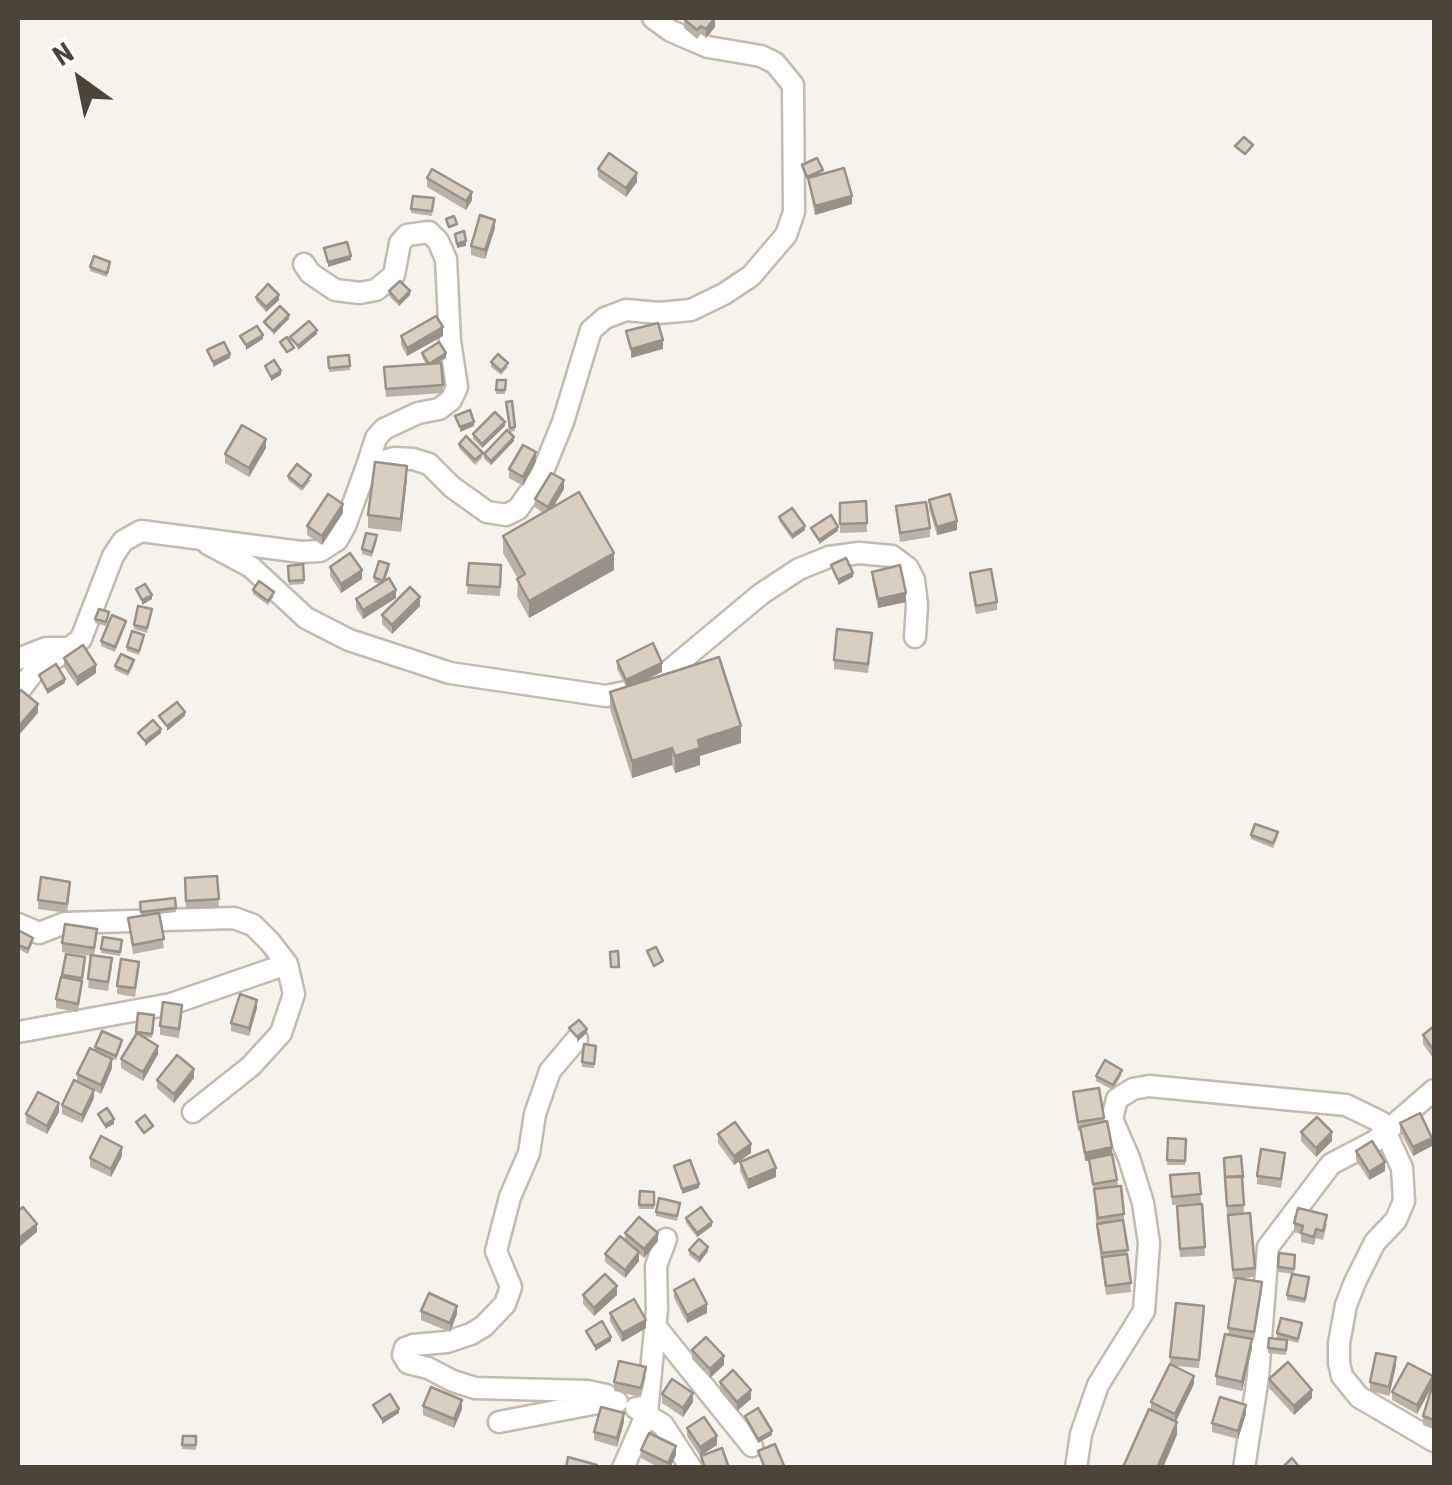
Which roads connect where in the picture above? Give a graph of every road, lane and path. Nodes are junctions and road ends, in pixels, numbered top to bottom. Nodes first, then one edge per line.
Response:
1 (653, 18) edge
2 (304, 264) dead end
3 (367, 466) junction
4 (197, 538) junction
5 (916, 637) dead end
6 (69, 648) junction
7 (18, 658) edge
8 (18, 692) edge
9 (18, 924) edge
10 (288, 964) junction
11 (18, 1032) edge
12 (577, 1039) edge
13 (1434, 1090) edge
14 (192, 1112) dead end
15 (1387, 1131) junction
16 (666, 1239) dead end
17 (656, 1327) junction
18 (617, 1402) junction
19 (647, 1413) junction
20 (499, 1422) dead end
21 (1434, 1441) edge
22 (752, 1446) dead end
23 (623, 1468) edge
24 (690, 1468) edge
25 (1076, 1468) edge
26 (1244, 1468) edge

1 - 3 street
2 - 3 street
3 - 4 street
4 - 5 street
4 - 6 street
6 - 7 street
6 - 8 street
9 - 10 street
10 - 11 street
10 - 14 street
12 - 18 street
13 - 15 street
15 - 21 street
15 - 25 street
15 - 26 street
16 - 17 street
17 - 19 street
17 - 22 street
18 - 19 street
18 - 20 street
19 - 23 street
19 - 24 street

